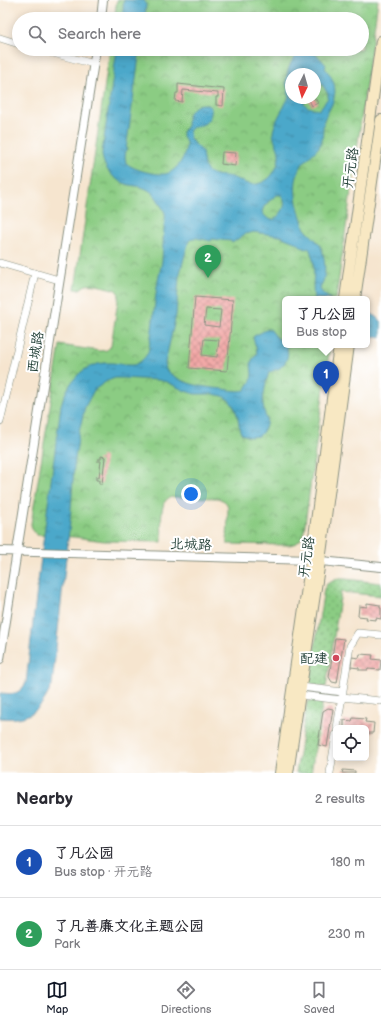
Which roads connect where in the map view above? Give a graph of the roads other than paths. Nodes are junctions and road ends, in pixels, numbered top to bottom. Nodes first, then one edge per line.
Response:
1 (104, 0) edge
2 (102, 12) edge
3 (0, 38) edge
4 (381, 41) edge
5 (12, 42) edge
6 (64, 56) edge
7 (95, 56) edge
8 (94, 64) junction
9 (381, 120) edge
10 (0, 263) edge
11 (36, 273) junction
12 (59, 280) junction
13 (350, 296) edge
14 (350, 296) edge
15 (339, 348) edge
16 (350, 348) edge
17 (0, 422) edge
18 (0, 551) edge
19 (16, 552) junction
20 (315, 561) junction
21 (381, 567) edge
22 (381, 635) edge
23 (0, 659) edge
24 (300, 691) junction
25 (342, 696) junction
26 (381, 701) edge
27 (337, 725) edge
28 (333, 754) edge
29 (280, 773) edge
30 (288, 773) edge
31 (330, 773) edge

1 - 2 street
3 - 5 street
4 - 13 main road, 开元路
6 - 8 street
7 - 8 street, 西城路
8 - 12 street, 西城路
9 - 14 main road, 开元路
10 - 11 street
11 - 12 street
11 - 17 street
12 - 19 street, 西城路
15 - 20 main road, 开元路
16 - 20 main road, 开元路
18 - 19 street, 北城路
19 - 20 street, 北城路
19 - 23 street, 西城路
20 - 21 street, 北城路
20 - 24 main road, 开元路
20 - 29 main road, 开元路
22 - 25 street
24 - 25 street
24 - 30 main road, 开元路
25 - 26 street
25 - 27 street
28 - 31 street

